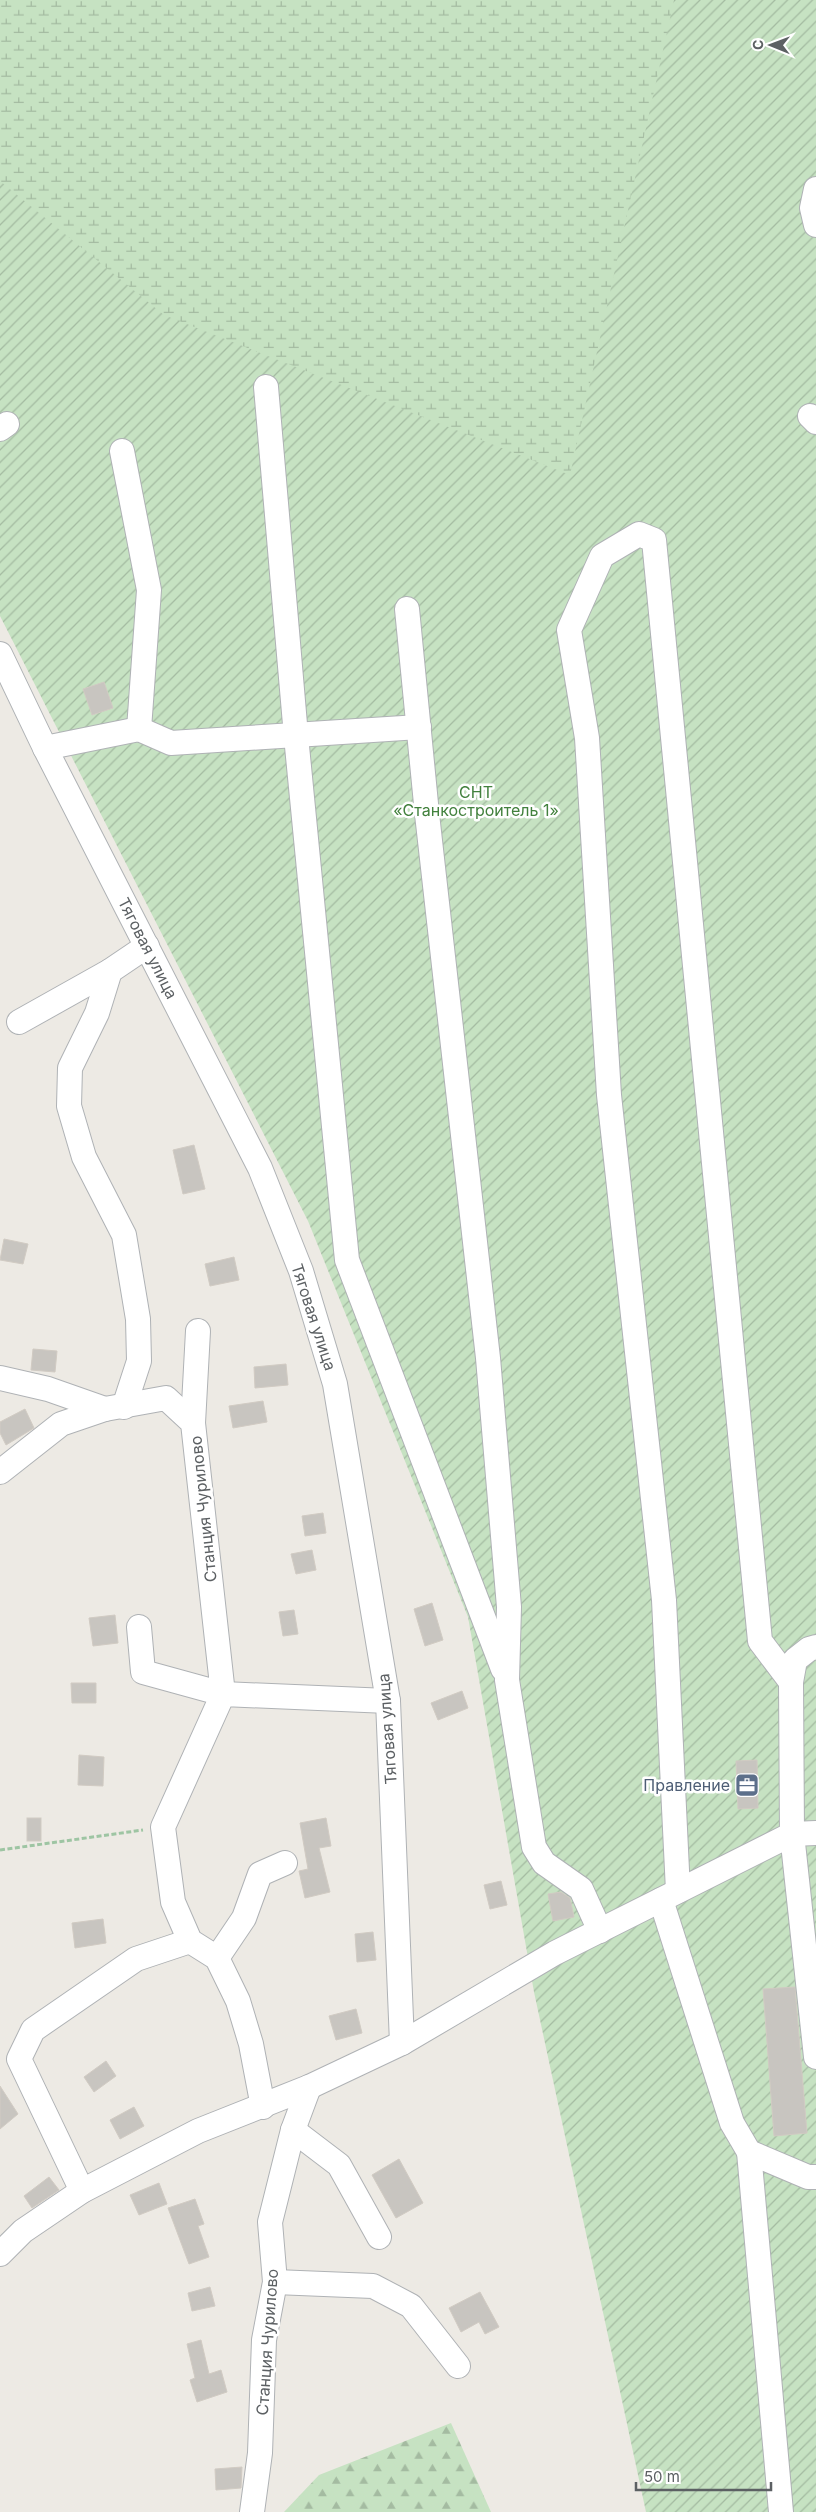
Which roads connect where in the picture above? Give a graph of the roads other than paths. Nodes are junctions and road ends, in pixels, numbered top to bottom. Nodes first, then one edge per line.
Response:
1 (816, 189) edge
2 (816, 225) edge
3 (266, 386) dead end
4 (122, 451) dead end
5 (407, 609) dead end
6 (0, 654) edge
7 (419, 727) junction
8 (139, 729) junction
9 (296, 736) junction
10 (45, 748) junction
11 (148, 946) junction
12 (110, 971) junction
13 (20, 1022) dead end
14 (198, 1331) dead end
15 (0, 1378) edge
16 (114, 1408) junction
17 (193, 1423) junction
18 (0, 1472) edge
19 (139, 1627) dead end
20 (816, 1647) edge
21 (507, 1680) junction
22 (791, 1682) junction
23 (223, 1694) junction
24 (388, 1701) junction
25 (816, 1833) edge
26 (792, 1834) junction
27 (285, 1862) dead end
28 (670, 1895) junction
29 (600, 1931) junction
30 (190, 1941) junction
31 (217, 1958) junction
32 (814, 2012) edge
33 (402, 2043) junction
34 (816, 2057) edge
35 (309, 2087) junction
36 (262, 2107) junction
37 (293, 2130) junction
38 (749, 2152) junction
39 (816, 2177) edge
40 (82, 2191) junction
41 (379, 2237) dead end
42 (0, 2254) edge
43 (275, 2282) junction
44 (458, 2366) dead end
45 (252, 2512) edge
46 (781, 2512) edge

1 - 2 street
3 - 9 street
4 - 8 street
5 - 7 street
6 - 10 street, Тяговая улица
7 - 9 street
7 - 21 street
8 - 9 street
8 - 10 street
9 - 21 street
10 - 11 street, Тяговая улица
11 - 12 street
11 - 24 street, Тяговая улица
12 - 13 street
12 - 16 street
14 - 17 street
15 - 16 street
16 - 17 street, Станция Чурилово
16 - 18 street, Станция Чурилово
17 - 23 street, Станция Чурилово
19 - 23 street
20 - 22 street
21 - 29 street
22 - 26 street
22 - 28 street
23 - 24 street
23 - 30 street
24 - 33 street, Тяговая улица
25 - 26 street
26 - 28 street
26 - 32 street
27 - 31 street
28 - 29 street
28 - 38 street
29 - 33 street
30 - 31 street
30 - 40 street
31 - 36 street
32 - 34 street
33 - 35 street
35 - 36 street
35 - 37 street, Станция Чурилово
36 - 40 street
37 - 41 street
37 - 43 street, Станция Чурилово
38 - 39 street
38 - 46 street
40 - 42 street
43 - 44 street
43 - 45 street, Станция Чурилово

